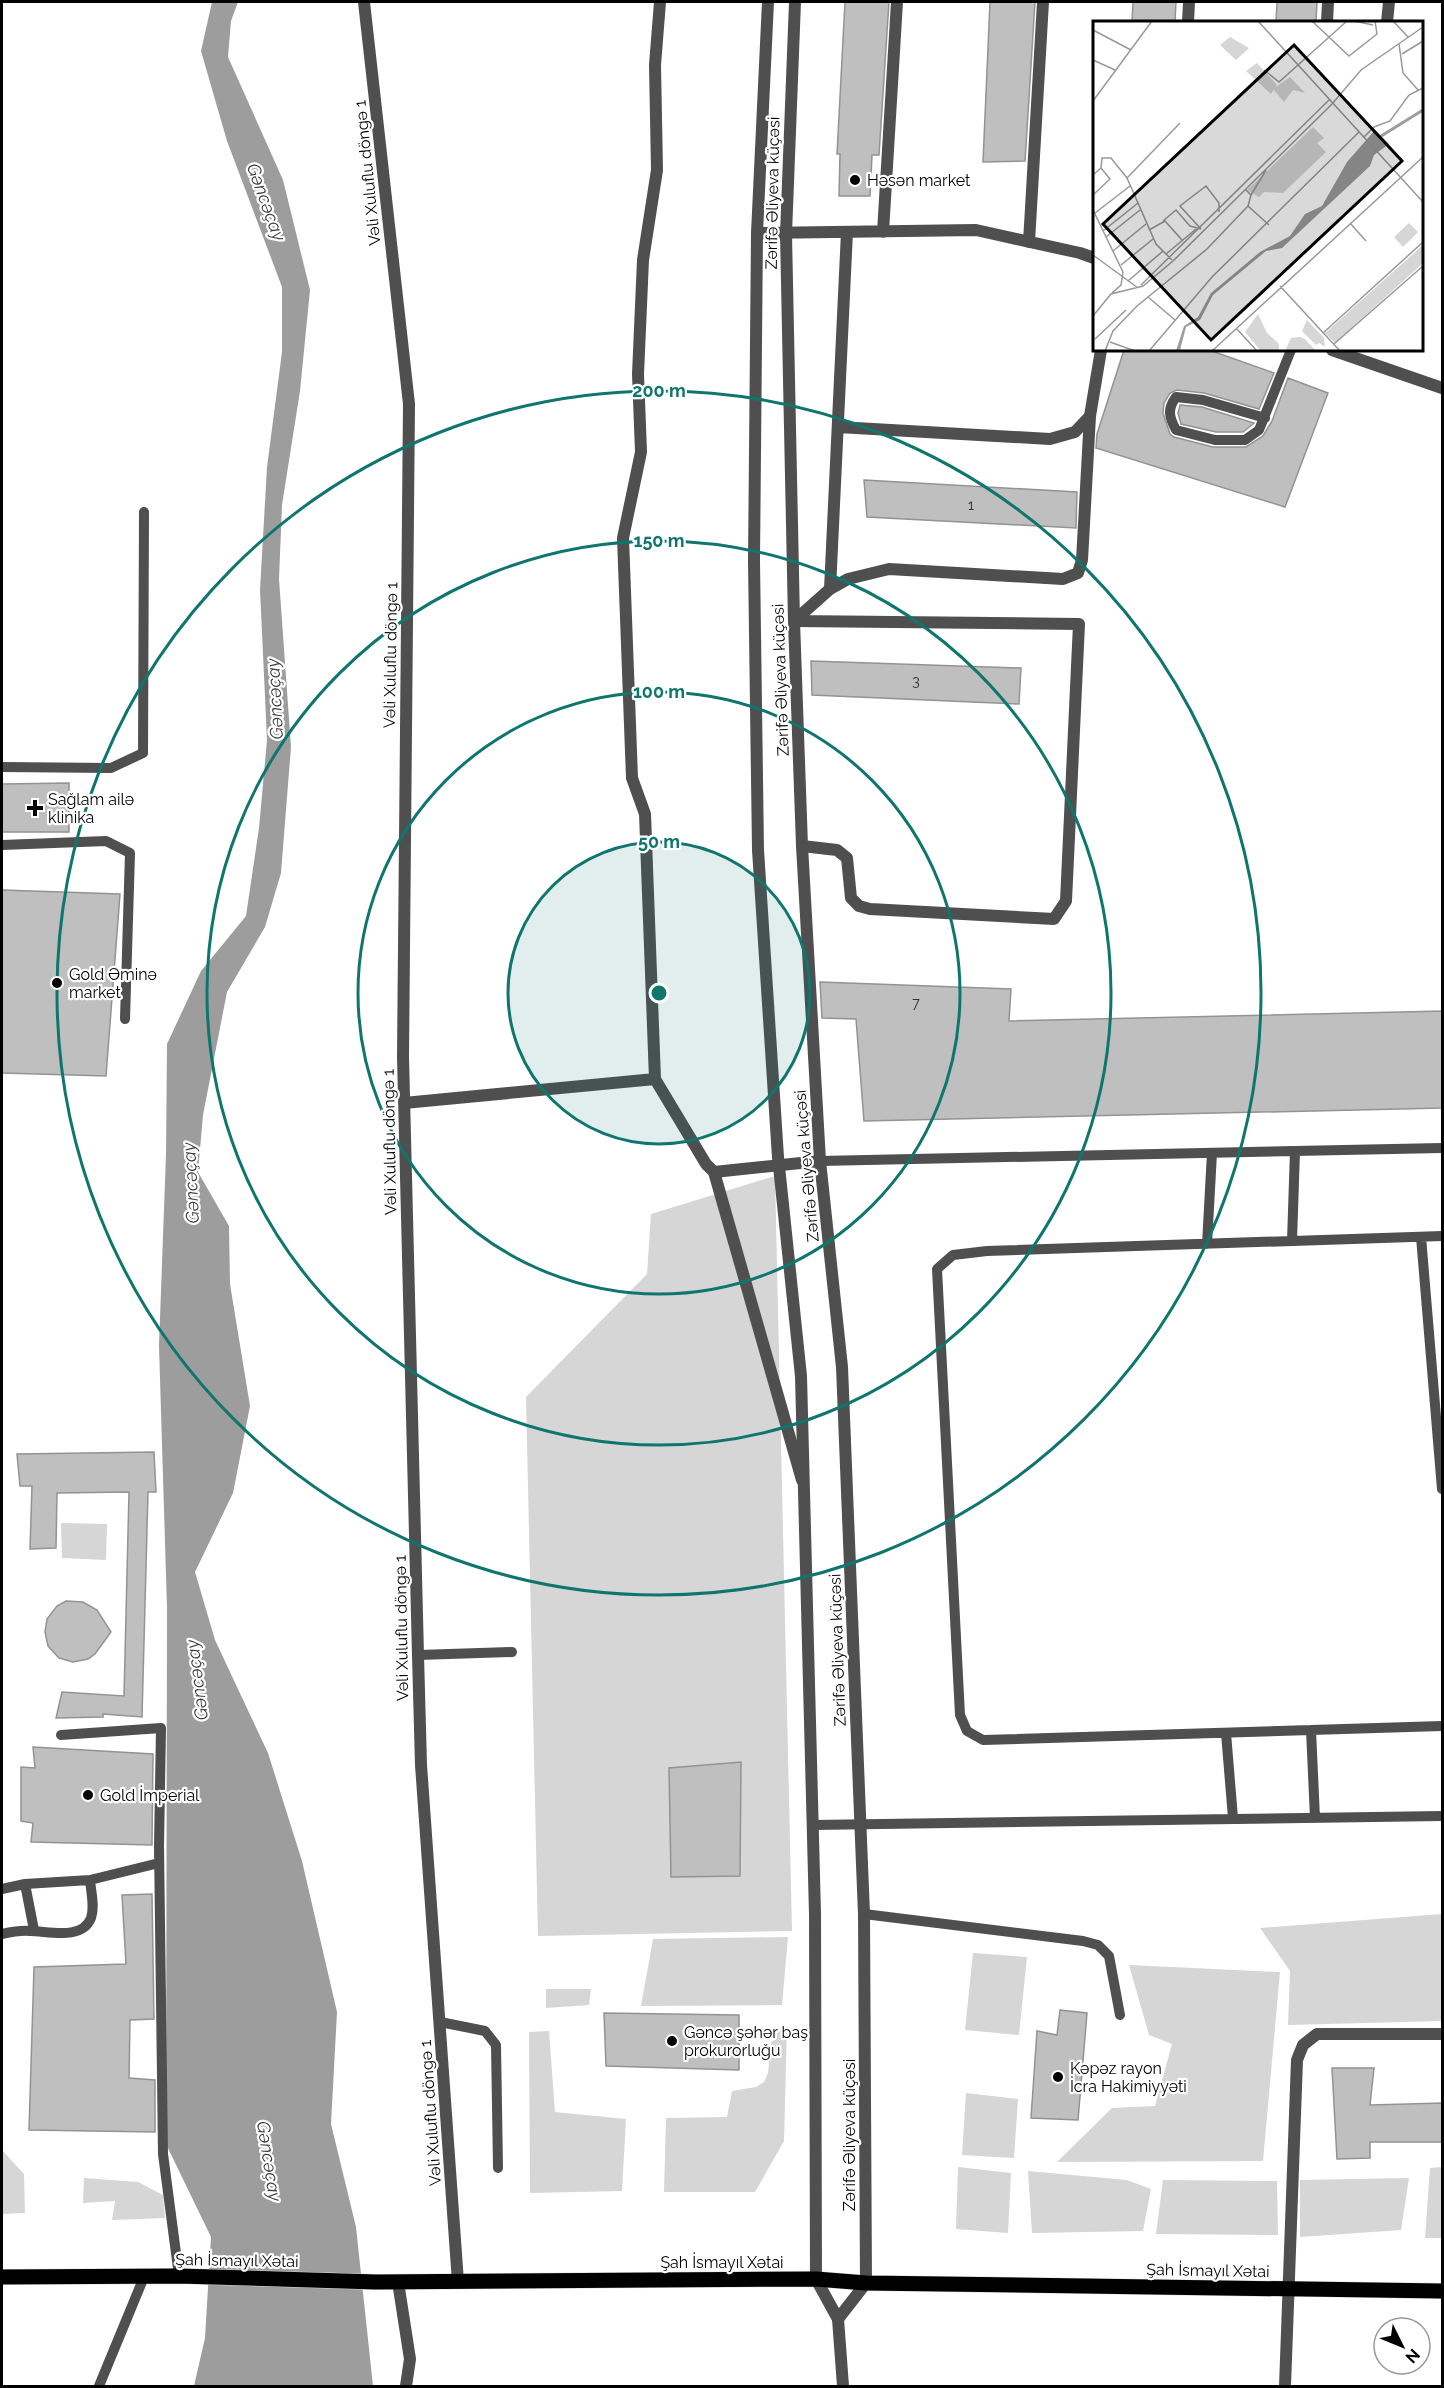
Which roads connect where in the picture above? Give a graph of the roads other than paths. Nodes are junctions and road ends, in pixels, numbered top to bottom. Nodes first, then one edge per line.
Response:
1 (364, 2) edge
2 (660, 2) edge
3 (768, 2) edge
4 (795, 2) edge
5 (897, 2) edge
6 (1043, 2) edge
7 (1190, 2) edge
8 (1328, 2) edge
9 (1389, 2) edge
10 (1188, 21) edge
11 (1327, 21) edge
12 (1387, 21) edge
13 (847, 232) junction
14 (884, 232) junction
15 (757, 233) junction
16 (786, 234) junction
17 (1029, 242) junction
18 (1093, 257) edge
19 (1101, 351) edge
20 (1291, 351) edge
21 (1338, 351) edge
22 (1363, 355) edge
23 (1443, 388) edge
24 (1090, 416) junction
25 (1265, 418) junction
26 (838, 427) junction
27 (144, 512) dead end
28 (830, 588) junction
29 (794, 621) junction
30 (2, 767) edge
31 (2, 845) edge
32 (802, 846) junction
33 (125, 1019) dead end
34 (655, 1079) junction
35 (404, 1103) junction
36 (1443, 1148) edge
37 (1295, 1151) junction
38 (1212, 1153) junction
39 (820, 1161) junction
40 (779, 1167) junction
41 (714, 1172) junction
42 (1443, 1236) edge
43 (1421, 1237) junction
44 (1292, 1241) junction
45 (1207, 1244) junction
46 (804, 1486) junction
47 (1443, 1490) edge
48 (512, 1652) dead end
49 (418, 1655) junction
50 (1443, 1726) edge
51 (1311, 1730) junction
52 (1226, 1733) junction
53 (61, 1735) dead end
54 (1443, 1816) edge
55 (1233, 1818) junction
56 (1315, 1818) junction
57 (861, 1824) junction
58 (813, 1826) junction
59 (159, 1863) junction
60 (90, 1880) junction
61 (25, 1884) junction
62 (2, 1888) edge
63 (864, 1914) junction
64 (34, 1930) junction
65 (2, 1934) edge
66 (1120, 2015) dead end
67 (440, 2022) junction
68 (1443, 2034) edge
69 (498, 2168) dead end
70 (2, 2277) edge
71 (144, 2277) junction
72 (184, 2277) junction
73 (816, 2279) junction
74 (398, 2282) junction
75 (458, 2282) junction
76 (866, 2283) junction
77 (1289, 2289) junction
78 (1443, 2291) edge
79 (838, 2319) junction
80 (99, 2386) edge
81 (406, 2386) edge
82 (843, 2386) edge
83 (1285, 2386) edge

1 - 35 street, Vəli Xuluflu döngə 1
2 - 34 street
3 - 15 street, Zərifə Əliyeva küçəsi
4 - 16 street, Zərifə Əliyeva küçəsi
5 - 14 street
6 - 17 street
7 - 10 street
8 - 11 street
9 - 12 street
13 - 14 street
13 - 16 street
13 - 26 street
14 - 17 street
15 - 16 street
15 - 40 street, Zərifə Əliyeva küçəsi
16 - 29 street, Zərifə Əliyeva küçəsi
17 - 18 street
19 - 24 street
20 - 25 lane
21 - 22 street
22 - 23 street
24 - 26 street
24 - 28 street
25 - 25 lane
26 - 28 street
27 - 30 lane
28 - 29 street
29 - 32 street, Zərifə Əliyeva küçəsi
29 - 32 street
31 - 33 lane
32 - 39 street, Zərifə Əliyeva küçəsi
34 - 35 street
34 - 41 street
35 - 49 street, Vəli Xuluflu döngə 1
36 - 37 lane
37 - 38 lane
37 - 44 lane
38 - 39 lane
38 - 45 lane
39 - 40 street
39 - 57 street, Zərifə Əliyeva küçəsi
40 - 41 street
40 - 46 street, Zərifə Əliyeva küçəsi
41 - 46 street
42 - 43 lane
43 - 44 lane
43 - 47 lane
44 - 45 lane
45 - 52 lane
46 - 58 street, Zərifə Əliyeva küçəsi
48 - 49 lane
49 - 67 street, Vəli Xuluflu döngə 1
50 - 51 lane
51 - 52 lane
51 - 56 lane
52 - 55 lane
53 - 59 lane
54 - 56 lane
55 - 56 lane
55 - 57 lane
57 - 58 lane
57 - 63 street, Zərifə Əliyeva küçəsi
58 - 73 street, Zərifə Əliyeva küçəsi
59 - 60 lane
59 - 72 lane
60 - 61 lane
60 - 64 lane
61 - 62 lane
61 - 64 lane
63 - 66 lane
63 - 76 street, Zərifə Əliyeva küçəsi
64 - 65 lane
67 - 69 lane
67 - 75 street, Vəli Xuluflu döngə 1
68 - 77 street
70 - 71 main road, Şah İsmayıl Xətai
71 - 72 main road, Şah İsmayıl Xətai
71 - 80 lane
72 - 74 main road, Şah İsmayıl Xətai
73 - 75 main road, Şah İsmayıl Xətai
73 - 76 main road, Şah İsmayıl Xətai
73 - 79 street, Zərifə Əliyeva küçəsi
74 - 75 main road, Şah İsmayıl Xətai
74 - 81 street
76 - 77 main road, Şah İsmayıl Xətai
76 - 79 street
77 - 78 main road, Şah İsmayıl Xətai
77 - 83 street
79 - 82 street, Zərifə Əliyeva küçəsi

